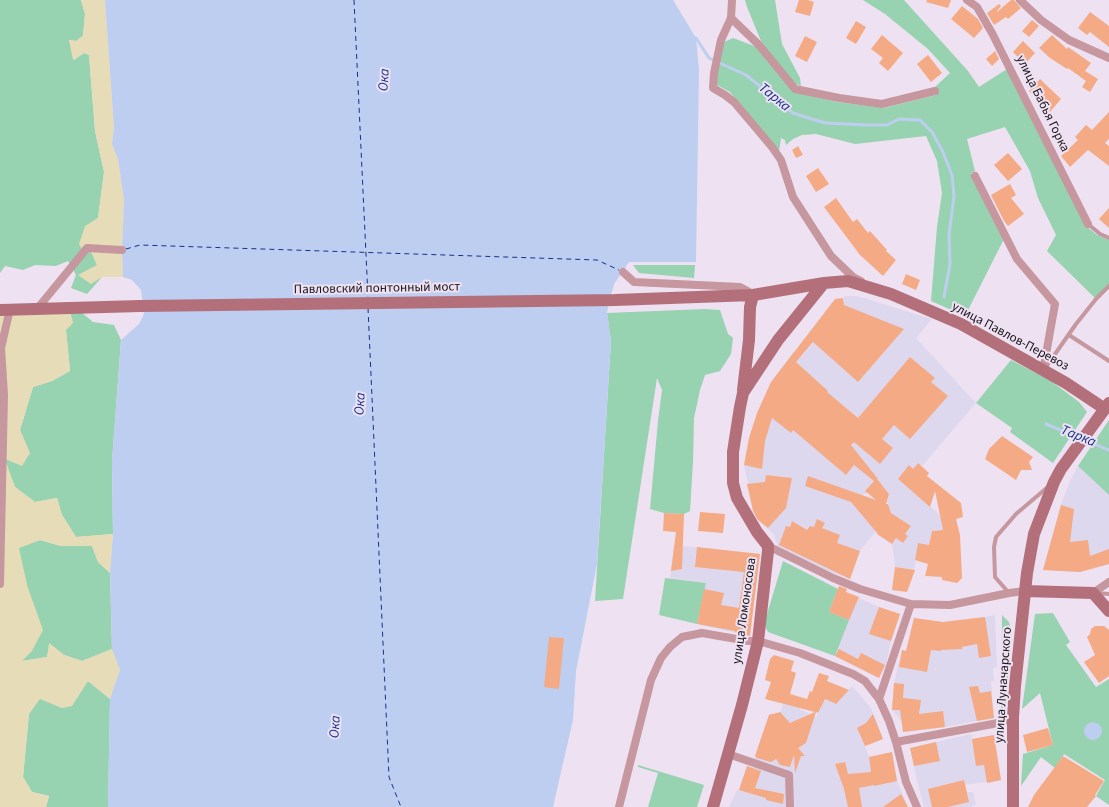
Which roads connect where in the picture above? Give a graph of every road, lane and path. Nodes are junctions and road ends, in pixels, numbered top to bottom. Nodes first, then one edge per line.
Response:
1 (732, 0) edge
2 (967, 0) edge
3 (983, 0) edge
4 (1020, 0) edge
5 (977, 7) junction
6 (731, 18) junction
7 (1109, 58) edge
8 (935, 91) dead end
9 (975, 176) dead end
10 (1088, 224) joint
11 (1109, 238) edge
12 (122, 250) dead end
13 (623, 272) dead end
14 (824, 283) junction
15 (1109, 286) edge
16 (876, 289) junction
17 (753, 294) junction
18 (37, 309) junction
19 (5, 310) edge
20 (1069, 335) junction
21 (1109, 361) edge
22 (1043, 371) junction
23 (743, 393) junction
24 (1107, 406) edge
25 (1054, 482) junction
26 (768, 546) junction
27 (1109, 582) edge
28 (0, 584) edge
29 (1025, 592) junction
30 (1009, 593) junction
31 (1109, 594) edge
32 (1099, 596) junction
33 (910, 604) junction
34 (1109, 611) edge
35 (758, 641) junction
36 (879, 699) junction
37 (1013, 718) junction
38 (896, 742) junction
39 (728, 754) junction
40 (619, 807) edge
41 (712, 807) edge
42 (790, 807) edge
43 (917, 807) edge
44 (1013, 807) edge

1 - 6 street
2 - 5 street, улица Бабья Горка
3 - 5 street
4 - 7 street
5 - 10 street, улица Бабья Горка
6 - 8 street
6 - 16 street, улица Павлов-Перевоз
9 - 22 street
10 - 11 lane
12 - 18 street
13 - 17 street
14 - 16 main road, улица Павлов-Перевоз
14 - 17 main road, улица Павлов-Перевоз
14 - 23 main road, улица Ломоносова
15 - 20 lane
16 - 22 main road, улица Павлов-Перевоз
17 - 18 main road, Павловский понтонный мост
17 - 23 main road
18 - 19 main road, Павловский понтонный мост
19 - 28 street
20 - 21 lane
20 - 22 lane
22 - 24 main road, улица Павлов-Перевоз
23 - 26 main road, улица Ломоносова
24 - 25 main road, улица Луначарского
25 - 29 main road, улица Луначарского
25 - 30 lane
26 - 33 street
26 - 35 main road, улица Ломоносова
27 - 32 street
29 - 30 street
29 - 32 main road
29 - 37 main road, улица Луначарского
30 - 33 street
31 - 32 lane
32 - 34 main road
33 - 36 street
35 - 36 street
35 - 39 main road, улица Ломоносова
35 - 40 street
36 - 38 street
37 - 38 street
37 - 44 main road, улица Луначарского
38 - 43 street
39 - 41 main road, улица Ломоносова
39 - 42 street

